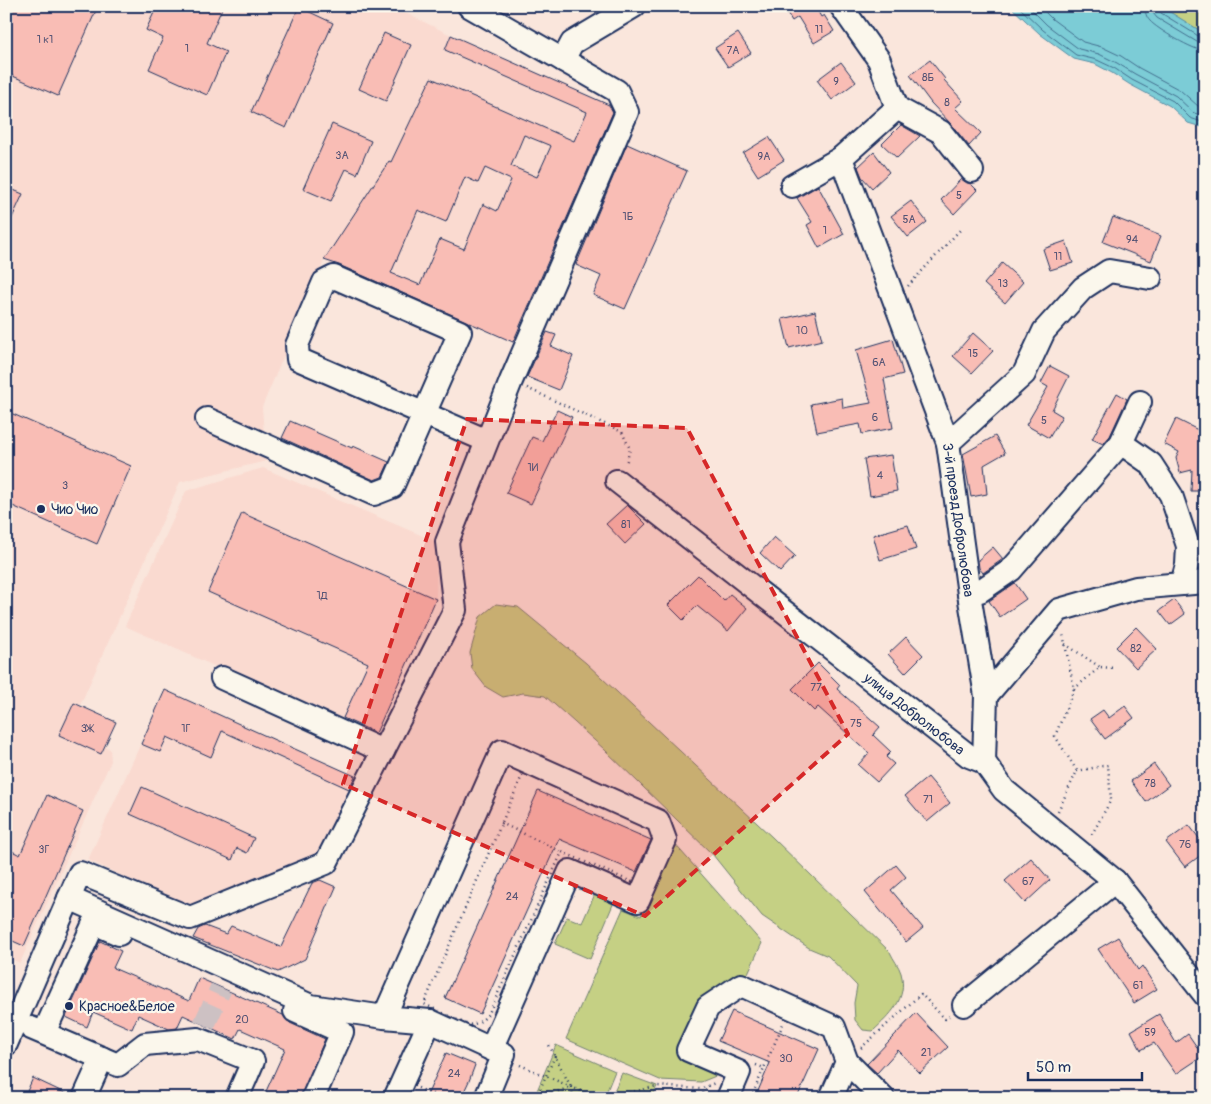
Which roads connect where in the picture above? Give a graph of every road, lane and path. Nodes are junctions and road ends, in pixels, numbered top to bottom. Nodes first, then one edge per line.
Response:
1 (469, 6) edge
2 (634, 6) edge
3 (841, 6) edge
4 (563, 60) junction
5 (897, 108) junction
6 (842, 158) junction
7 (972, 171) dead end
8 (792, 186) dead end
9 (960, 230) dead end
10 (1150, 278) dead end
11 (896, 300) junction
12 (511, 381) junction
13 (1140, 402) dead end
14 (424, 414) junction
15 (207, 419) dead end
16 (486, 442) junction
17 (948, 443) junction
18 (1120, 443) junction
19 (621, 485) joint
20 (1205, 582) edge
21 (1182, 584) junction
22 (969, 594) junction
23 (1059, 610) junction
24 (1065, 644) junction
25 (1100, 667) junction
26 (1114, 668) dead end
27 (222, 678) dead end
28 (1074, 689) junction
29 (986, 696) junction
30 (382, 751) junction
31 (984, 762) junction
32 (1077, 771) junction
33 (501, 823) junction
34 (1050, 828) junction
35 (562, 852) junction
36 (1081, 853) junction
37 (1115, 881) junction
38 (69, 898) junction
39 (1205, 995) edge
40 (964, 1005) dead end
41 (384, 1017) junction
42 (786, 1018) dead end
43 (945, 1019) dead end
44 (430, 1021) junction
45 (16, 1022) junction
46 (44, 1033) junction
47 (6, 1044) edge
48 (549, 1045) dead end
49 (497, 1053) junction
50 (555, 1056) junction
51 (102, 1058) junction
52 (847, 1062) junction
53 (748, 1068) junction
54 (764, 1068) junction
55 (546, 1076) junction
56 (706, 1086) junction
57 (571, 1087) junction
58 (403, 1091) edge
59 (84, 1098) edge
60 (237, 1098) edge
61 (313, 1098) edge
62 (442, 1098) edge
63 (486, 1098) edge
64 (538, 1098) edge
65 (574, 1098) edge
66 (597, 1098) edge
67 (610, 1098) edge
68 (701, 1098) edge
69 (728, 1098) edge
70 (751, 1098) edge
71 (831, 1098) edge
72 (884, 1098) edge

1 - 4 street
2 - 4 street
3 - 5 street
4 - 12 street
5 - 6 street
5 - 7 street
6 - 8 street
6 - 11 street, 3-й проезд Добролюбова
9 - 11 path
10 - 17 street
11 - 17 street, 3-й проезд Добролюбова
12 - 16 street
12 - 19 path
13 - 18 street
14 - 14 street
14 - 15 street
14 - 16 street
16 - 30 street
17 - 22 street, 3-й проезд Добролюбова
18 - 21 street
18 - 22 street
19 - 31 street, улица Добролюбова
20 - 21 street
21 - 23 street
22 - 29 street, 3-й проезд Добролюбова
23 - 24 path
23 - 29 street
24 - 25 path
24 - 28 path
25 - 26 path
25 - 28 path
27 - 30 street
28 - 32 path
29 - 31 street, 3-й проезд Добролюбова
30 - 38 street
31 - 34 street, улица Добролюбова
32 - 34 path
32 - 36 path
33 - 35 path
33 - 35 path
33 - 35 path
34 - 36 street, улица Добролюбова
36 - 37 street, улица Добролюбова
37 - 39 street, улица Добролюбова
37 - 40 street
38 - 41 street
38 - 45 street
41 - 44 street
41 - 49 street
42 - 54 path
43 - 52 path
44 - 49 street
44 - 58 street
45 - 46 street
45 - 47 street
46 - 51 street
46 - 61 street
48 - 50 path
49 - 55 path
49 - 63 street
50 - 55 path
50 - 57 path
51 - 59 street
51 - 60 street
52 - 53 street
52 - 71 street
52 - 72 street
53 - 54 path
53 - 54 path
53 - 56 path
53 - 69 street
54 - 70 path
55 - 57 path
55 - 64 path
56 - 67 path
56 - 68 path
57 - 64 path
57 - 65 path
57 - 66 path
58 - 62 path

